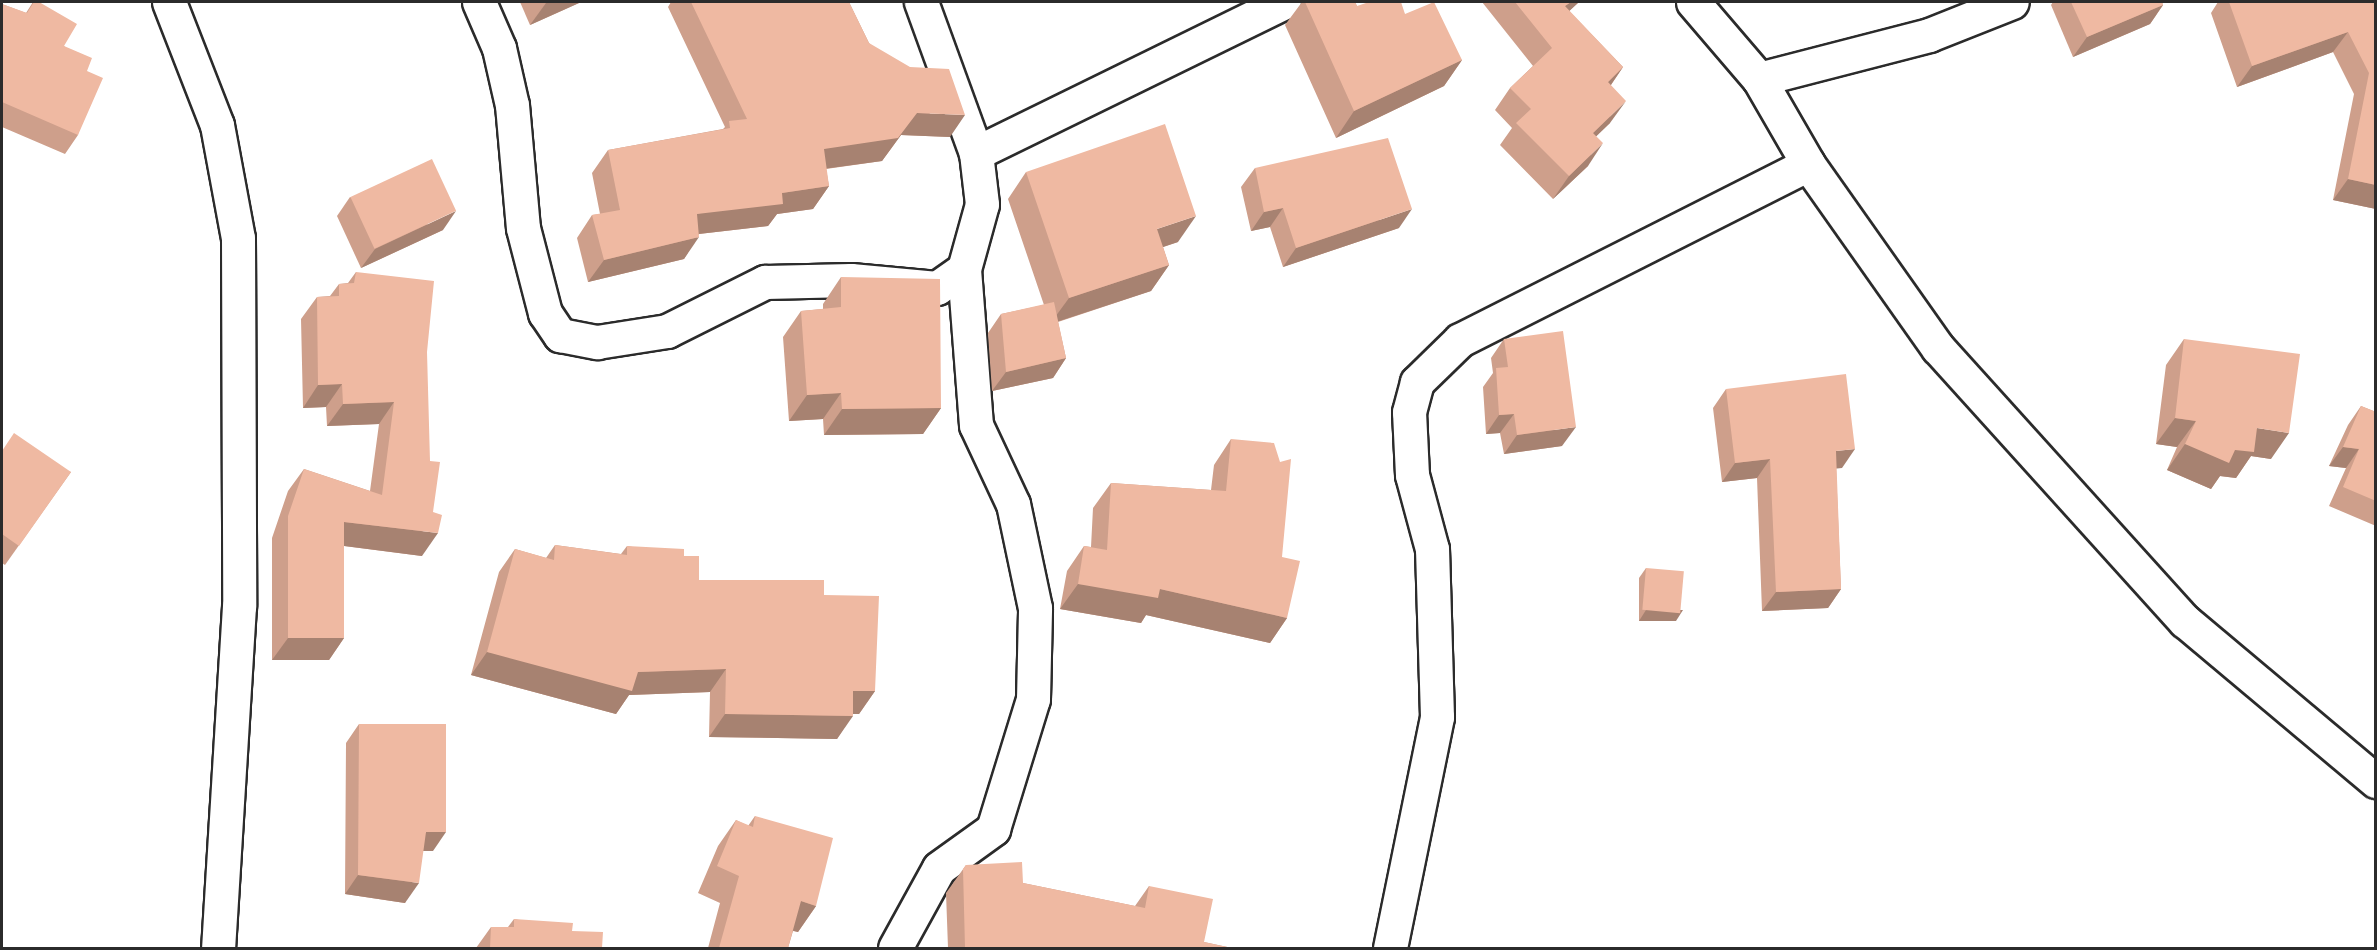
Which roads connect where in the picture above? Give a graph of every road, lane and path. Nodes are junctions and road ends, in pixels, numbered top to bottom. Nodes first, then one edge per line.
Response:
1 (169, 2) edge
2 (479, 2) edge
3 (921, 2) edge
4 (1284, 2) edge
5 (1693, 2) edge
6 (2012, 2) edge
7 (1759, 79) junction
8 (976, 153) junction
9 (1808, 164) junction
10 (964, 269) junction
11 (2376, 781) edge
12 (218, 948) edge
13 (895, 948) edge
14 (1390, 948) edge

1 - 12 street
2 - 10 street
3 - 8 street
4 - 8 street
5 - 7 street
6 - 7 street
7 - 9 street
8 - 10 street
9 - 11 street
9 - 14 street
10 - 13 street

